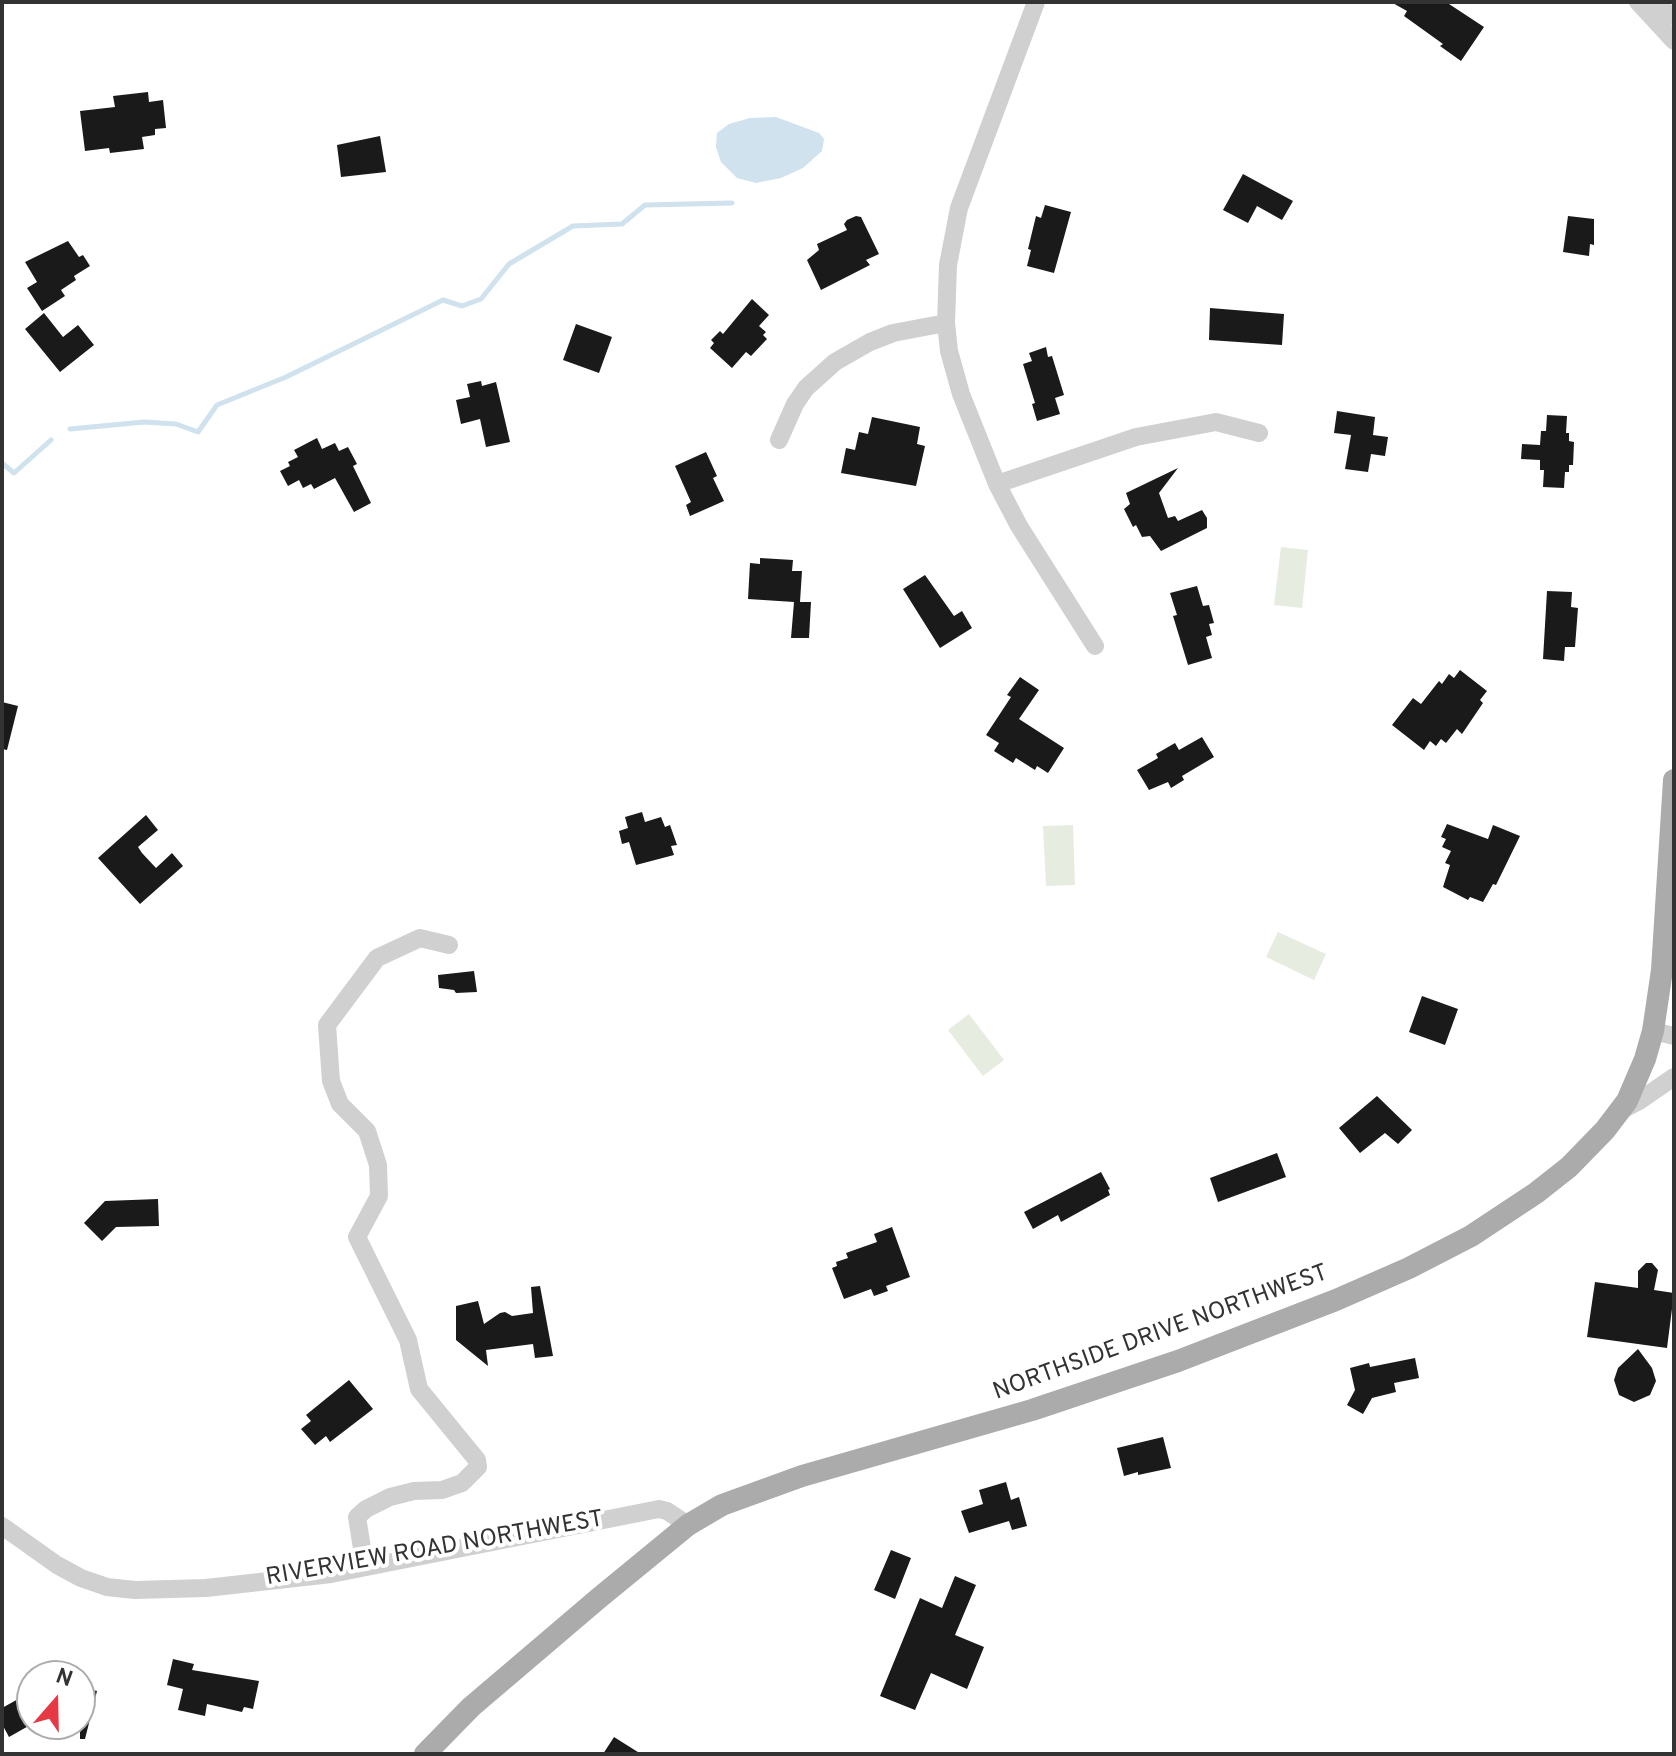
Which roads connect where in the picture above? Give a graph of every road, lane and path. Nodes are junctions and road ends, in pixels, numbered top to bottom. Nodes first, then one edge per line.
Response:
1 (1036, 2) edge
2 (1638, 2) edge
3 (1647, 2) edge
4 (1674, 16) edge
5 (1674, 41) edge
6 (946, 323) junction
7 (1259, 433) dead end
8 (779, 440) dead end
9 (997, 484) junction
10 (1095, 646) dead end
11 (1674, 780) edge
12 (449, 945) dead end
13 (1660, 988) junction
14 (1674, 1006) edge
15 (1664, 1033) edge
16 (1674, 1077) edge
17 (1620, 1111) junction
18 (688, 1525) junction
19 (2, 1526) edge
20 (365, 1567) junction
21 (425, 1754) edge

1 - 6 street
2 - 5 street
3 - 4 street
6 - 8 street
6 - 9 street
7 - 9 street
9 - 10 street
11 - 13 main road, NORTHSIDE DRIVE NORTHWEST
12 - 20 street
13 - 14 street
13 - 15 main road, NORTHSIDE DRIVE NORTHWEST
15 - 17 main road, NORTHSIDE DRIVE NORTHWEST
16 - 17 street
17 - 18 main road, NORTHSIDE DRIVE NORTHWEST
18 - 20 street, RIVERVIEW ROAD NORTHWEST
18 - 21 main road, NORTHSIDE DRIVE NORTHWEST
19 - 20 street, RIVERVIEW ROAD NORTHWEST

